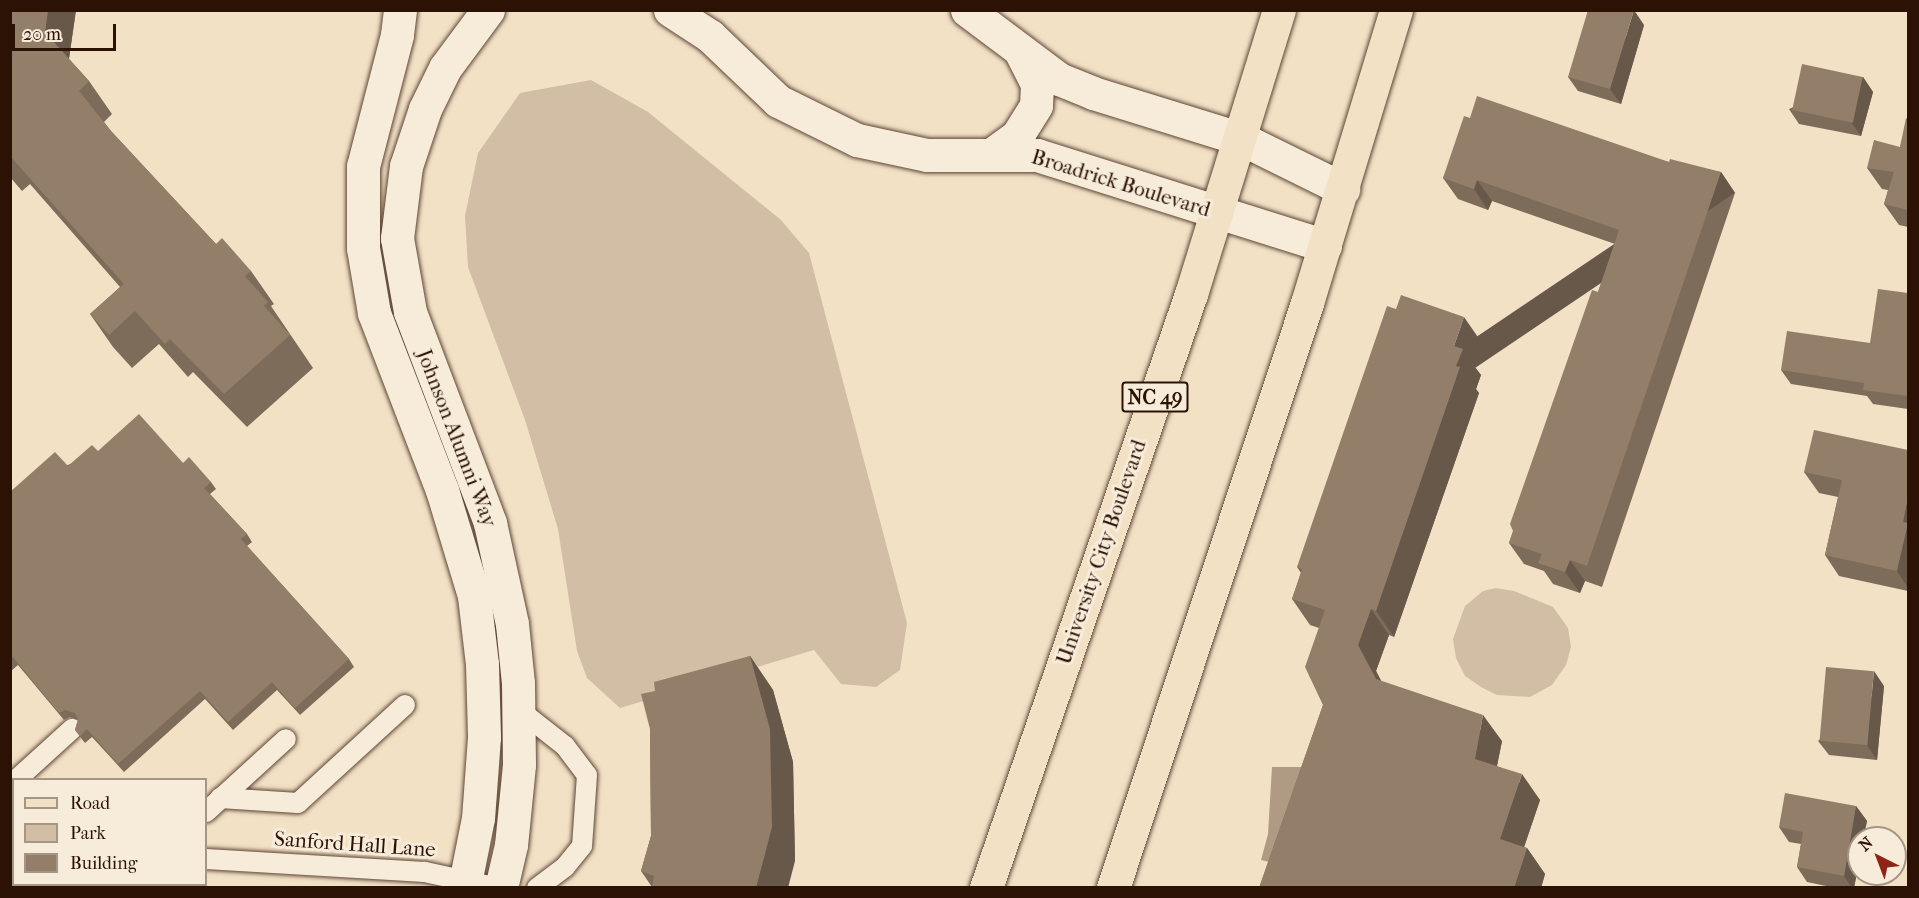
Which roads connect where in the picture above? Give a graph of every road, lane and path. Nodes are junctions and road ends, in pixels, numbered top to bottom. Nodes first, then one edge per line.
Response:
1 (400, 10) edge
2 (488, 10) edge
3 (670, 10) edge
4 (967, 10) edge
5 (995, 10) edge
6 (1279, 10) edge
7 (1395, 10) edge
8 (1020, 51) junction
9 (1242, 139) junction
10 (992, 154) junction
11 (1343, 189) junction
12 (1216, 212) junction
13 (1325, 246) junction
14 (405, 705) dead end
15 (518, 709) junction
16 (72, 729) dead end
17 (286, 739) dead end
18 (17, 778) edge
19 (213, 805) edge
20 (207, 859) edge
21 (465, 883) edge
22 (500, 888) edge
23 (537, 888) edge
24 (986, 888) edge
25 (1113, 888) edge

1 - 21 street, Johnson Alumni Way
2 - 15 street, Johnson Alumni Way
3 - 10 street, Broadrick Boulevard
4 - 8 street
5 - 8 street
6 - 9 main road, University City Boulevard / NC 49
7 - 11 main road
8 - 9 street
8 - 10 street
9 - 11 street
9 - 12 main road, University City Boulevard / NC 49
10 - 12 street, Broadrick Boulevard
11 - 13 main road
12 - 13 street, Broadrick Boulevard
12 - 24 main road, University City Boulevard / NC 49
13 - 25 main road
14 - 19 lane
15 - 22 street, Johnson Alumni Way
15 - 23 lane
16 - 18 lane
17 - 19 lane
20 - 21 lane, Sanford Hall Lane
21 - 22 lane, Sanford Hall Lane

